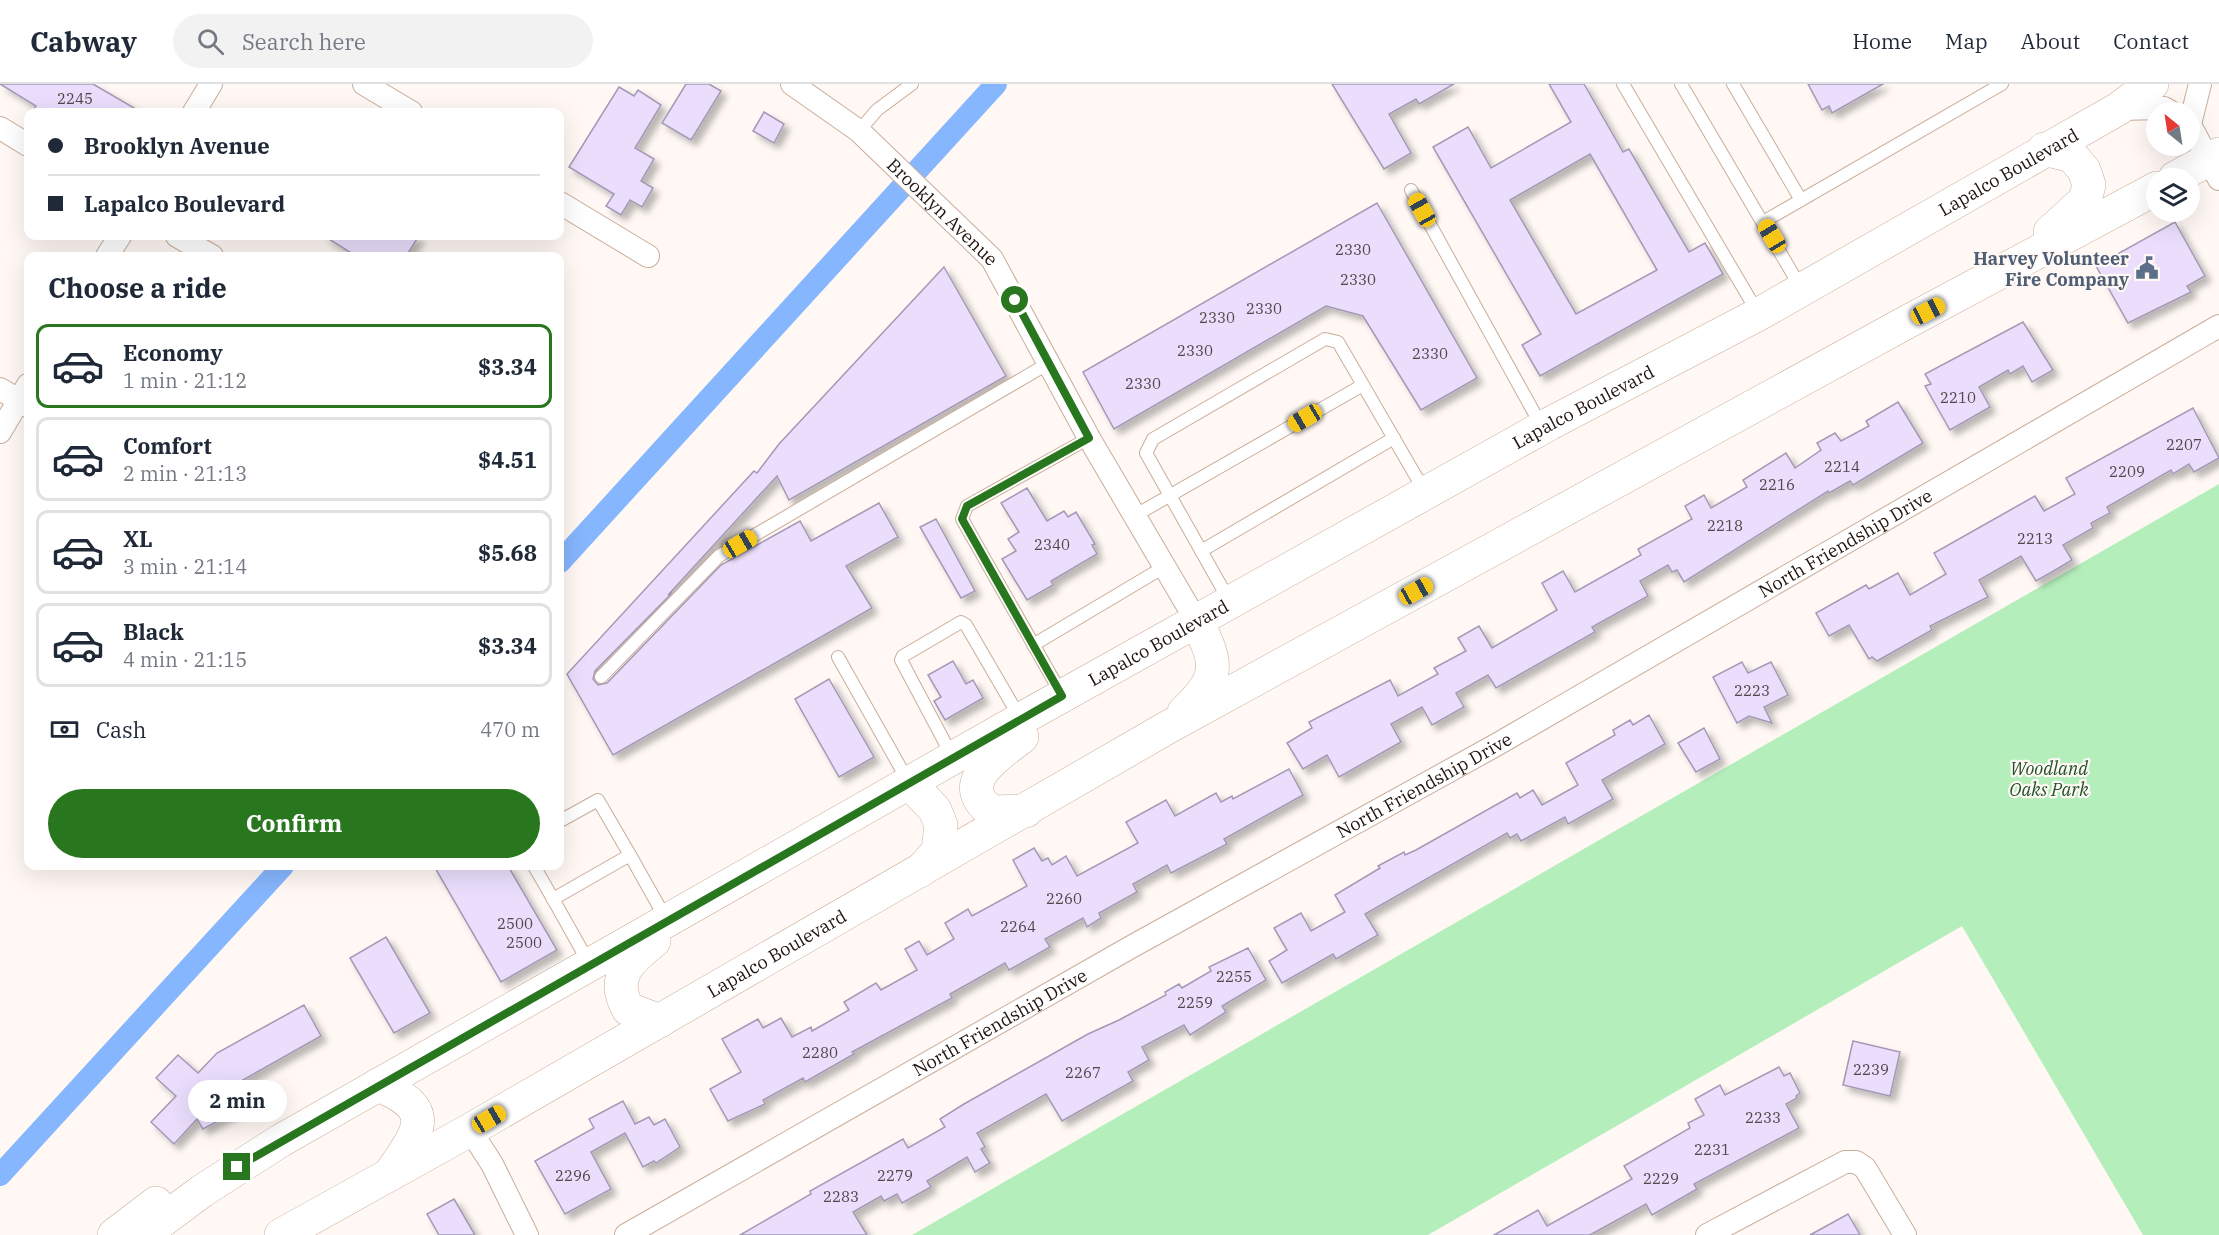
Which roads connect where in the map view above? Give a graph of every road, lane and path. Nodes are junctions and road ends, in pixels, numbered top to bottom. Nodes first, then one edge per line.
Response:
1 (211, 84) edge
2 (364, 84) edge
3 (792, 84) edge
4 (912, 84) edge
5 (1623, 84) edge
6 (1681, 84) edge
7 (1733, 84) edge
8 (2002, 84) edge
9 (2200, 84) edge
10 (2147, 85) edge
11 (2196, 102) edge
12 (196, 108) edge
13 (404, 108) edge
14 (2146, 108) edge
15 (2118, 109) junction
16 (0, 128) edge
17 (859, 131) junction
18 (2200, 140) edge
19 (24, 143) edge
20 (2044, 149) junction
21 (2216, 164) edge
22 (2200, 169) edge
23 (1411, 190) dead end
24 (2146, 194) edge
25 (1801, 200) junction
26 (564, 205) edge
27 (1763, 222) junction
28 (184, 240) edge
29 (205, 252) edge
30 (648, 256) dead end
31 (1990, 279) junction
32 (1802, 290) junction
33 (1759, 314) junction
34 (2219, 326) edge
35 (1049, 363) junction
36 (1363, 385) junction
37 (0, 389) edge
38 (24, 396) edge
39 (24, 400) edge
40 (1543, 428) junction
41 (0, 432) edge
42 (1089, 438) junction
43 (1394, 438) junction
44 (1426, 493) junction
45 (1170, 496) junction
46 (1134, 516) junction
47 (1201, 551) junction
48 (1164, 567) junction
49 (1230, 603) junction
50 (1197, 622) junction
51 (1034, 645) junction
52 (838, 657) dead end
53 (1120, 664) junction
54 (601, 677) dead end
55 (1062, 696) junction
56 (1021, 719) junction
57 (1170, 726) junction
58 (953, 758) junction
59 (909, 782) junction
60 (1026, 811) junction
61 (564, 819) edge
62 (630, 855) junction
63 (536, 870) edge
64 (920, 871) junction
65 (712, 895) junction
66 (553, 899) junction
67 (667, 920) junction
68 (590, 964) junction
69 (660, 1021) junction
70 (378, 1085) junction
71 (470, 1130) junction
72 (280, 1141) junction
73 (391, 1173) junction
74 (114, 1235) edge
75 (143, 1235) edge
76 (281, 1235) edge
77 (527, 1235) edge
78 (626, 1235) edge
79 (1707, 1235) edge
80 (1905, 1235) edge

1 - 12 street
2 - 13 street
3 - 17 street, Brooklyn Avenue
4 - 17 lane
5 - 33 lane
6 - 27 lane
7 - 25 lane
8 - 25 lane
9 - 11 street
10 - 15 main road, Lapalco Boulevard
14 - 15 street
15 - 20 main road, Lapalco Boulevard
16 - 19 street
17 - 35 street, Brooklyn Avenue
18 - 21 street
20 - 31 main road
20 - 32 main road, Lapalco Boulevard
21 - 22 main road
23 - 40 lane
24 - 31 main road, Lapalco Boulevard
25 - 27 lane
26 - 30 street
27 - 32 lane
28 - 29 street
31 - 57 main road, Lapalco Boulevard
32 - 33 main road, Lapalco Boulevard
33 - 40 main road, Lapalco Boulevard
34 - 78 street, North Friendship Drive
35 - 42 street, Brooklyn Avenue
35 - 54 lane
36 - 43 lane
36 - 45 lane
36 - 45 lane
37 - 38 street
39 - 41 street
40 - 44 main road, Lapalco Boulevard
42 - 46 street, Brooklyn Avenue
42 - 51 lane
43 - 44 lane
43 - 47 lane
44 - 49 main road, Lapalco Boulevard
45 - 46 lane
45 - 47 lane
46 - 48 street, Brooklyn Avenue
47 - 49 lane
48 - 50 street, Brooklyn Avenue
48 - 51 lane
49 - 50 main road, Lapalco Boulevard
50 - 53 main road, Lapalco Boulevard
50 - 57 main road
51 - 55 lane
52 - 59 lane
53 - 55 main road, Lapalco Boulevard
53 - 60 main road
55 - 56 main road, Lapalco Boulevard
56 - 58 main road, Lapalco Boulevard
56 - 58 lane
57 - 60 main road, Lapalco Boulevard
58 - 59 main road, Lapalco Boulevard
59 - 64 main road
59 - 65 main road, Lapalco Boulevard
60 - 64 main road, Lapalco Boulevard
61 - 62 lane
62 - 66 lane
62 - 67 lane
63 - 66 lane
64 - 69 main road, Lapalco Boulevard
65 - 67 main road, Lapalco Boulevard
65 - 69 main road
66 - 68 lane
67 - 68 main road, Lapalco Boulevard
68 - 70 main road, Lapalco Boulevard
69 - 71 main road, Lapalco Boulevard
70 - 72 main road, Lapalco Boulevard
70 - 73 main road
71 - 73 main road, Lapalco Boulevard
71 - 77 street
72 - 74 main road
72 - 75 main road, Lapalco Boulevard
73 - 76 main road, Lapalco Boulevard
79 - 80 street

